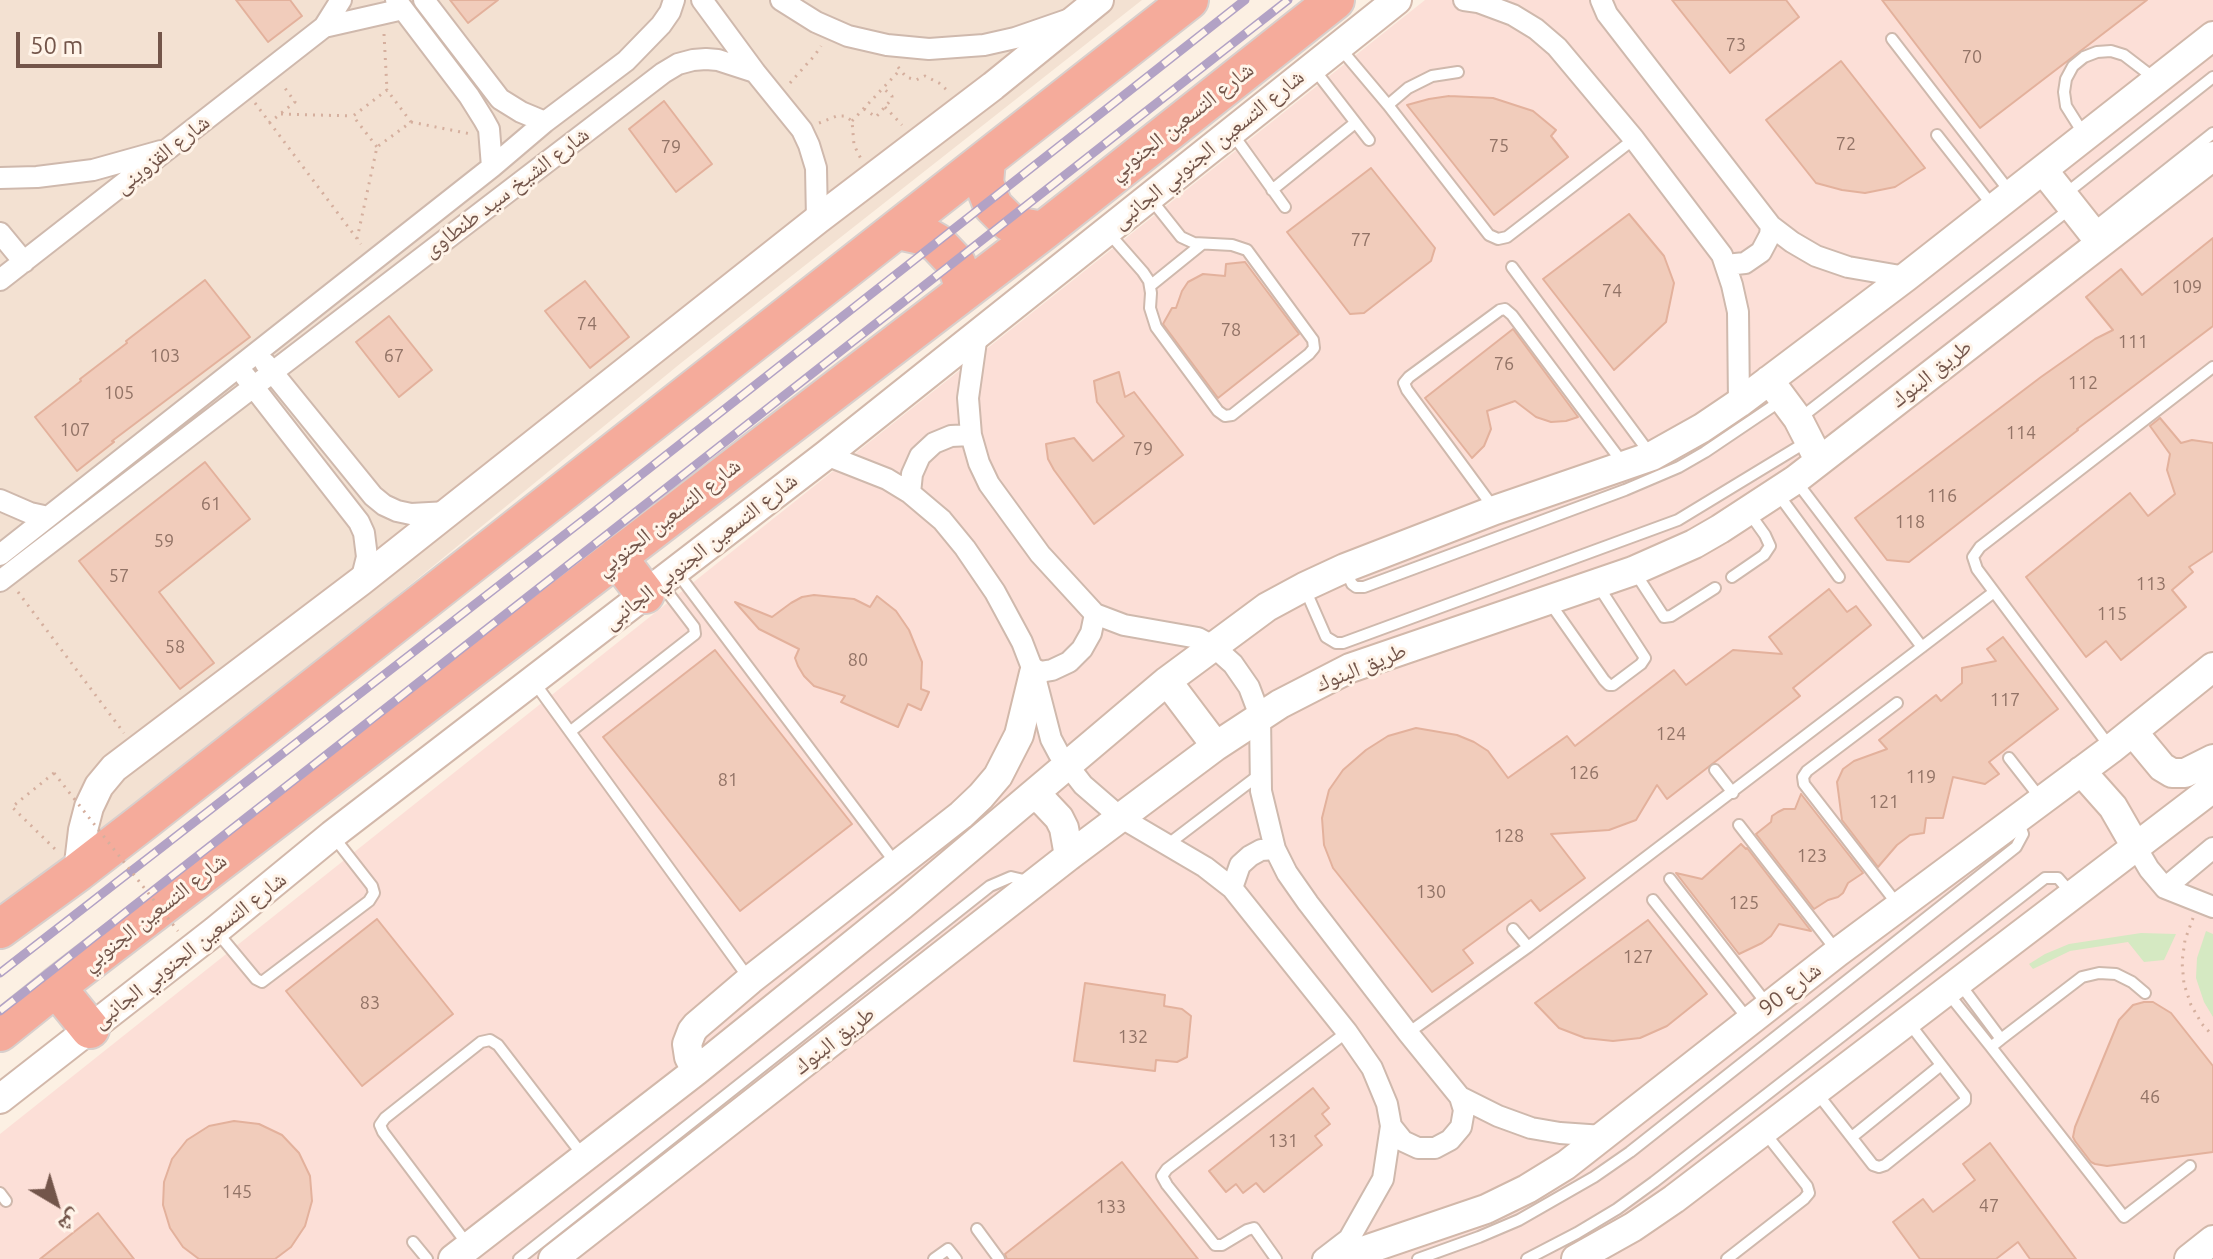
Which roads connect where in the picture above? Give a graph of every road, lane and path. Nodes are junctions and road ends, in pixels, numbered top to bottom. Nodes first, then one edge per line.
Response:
1 (341, 0) edge
2 (424, 0) edge
3 (674, 0) edge
4 (702, 0) edge
5 (781, 0) edge
6 (1189, 0) edge
7 (1335, 0) edge
8 (1398, 0) edge
9 (1464, 0) edge
10 (1601, 0) edge
11 (394, 8) edge
12 (1089, 8) edge
13 (1514, 8) edge
14 (324, 27) junction
15 (830, 28) junction
16 (2213, 36) edge
17 (1892, 39) dead end
18 (887, 45) junction
19 (1338, 45) junction
20 (1312, 66) junction
21 (270, 69) junction
22 (900, 70) junction
23 (755, 72) junction
24 (1458, 72) dead end
25 (2213, 77) edge
26 (2155, 79) junction
27 (486, 82) junction
28 (993, 86) junction
29 (883, 88) junction
30 (244, 89) junction
31 (387, 90) junction
32 (774, 95) junction
33 (469, 96) junction
34 (1388, 105) junction
35 (864, 109) junction
36 (280, 114) junction
37 (353, 116) junction
38 (852, 121) junction
39 (411, 122) junction
40 (545, 122) junction
41 (269, 123) junction
42 (1355, 123) junction
43 (802, 130) junction
44 (1231, 131) junction
45 (2213, 133) edge
46 (1937, 135) dead end
47 (2085, 136) junction
48 (490, 138) junction
49 (1634, 139) junction
50 (1369, 140) dead end
51 (377, 147) junction
52 (168, 149) junction
53 (2213, 156) edge
54 (986, 160) junction
55 (492, 167) junction
56 (2043, 170) junction
57 (0, 178) edge
58 (864, 184) junction
59 (1272, 190) junction
60 (1149, 197) junction
61 (2002, 200) junction
62 (2068, 201) junction
63 (1285, 207) dead end
64 (817, 220) junction
65 (1771, 226) junction
66 (898, 230) junction
67 (1107, 230) junction
68 (1043, 231) junction
69 (0, 233) edge
70 (2095, 236) junction
71 (357, 239) junction
72 (1202, 244) junction
73 (373, 260) junction
74 (24, 262) junction
75 (1726, 265) junction
76 (1512, 267) dead end
77 (1906, 277) junction
78 (0, 280) edge
79 (1150, 286) junction
80 (965, 289) junction
81 (977, 334) junction
82 (256, 352) junction
83 (237, 367) junction
84 (2213, 367) edge
85 (272, 371) junction
86 (253, 387) junction
87 (1739, 403) junction
88 (1796, 420) junction
89 (971, 435) junction
90 (826, 455) junction
91 (1639, 461) junction
92 (1786, 486) junction
93 (910, 493) junction
94 (0, 500) edge
95 (1495, 510) junction
96 (448, 512) junction
97 (1748, 512) junction
98 (48, 517) junction
99 (0, 555) edge
100 (617, 557) junction
101 (1345, 568) junction
102 (1633, 571) junction
103 (1732, 577) dead end
104 (1839, 577) dead end
105 (3, 579) edge
106 (361, 581) junction
107 (659, 582) junction
108 (1596, 583) junction
109 (1304, 587) junction
110 (1715, 588) dead end
111 (1994, 592) junction
112 (1549, 601) junction
113 (1095, 614) junction
114 (1213, 646) junction
115 (1922, 647) junction
116 (2213, 667) edge
117 (1034, 673) junction
118 (533, 681) junction
119 (1167, 681) junction
120 (1897, 703) dead end
121 (1260, 716) junction
122 (571, 731) junction
123 (2122, 740) junction
124 (1216, 746) junction
125 (137, 751) junction
126 (2009, 758) dead end
127 (2213, 759) edge
128 (1069, 766) junction
129 (1715, 770) dead end
130 (2081, 771) junction
131 (1261, 774) junction
132 (2213, 788) edge
133 (1733, 793) junction
134 (1033, 796) junction
135 (2042, 801) junction
136 (1120, 817) junction
137 (2017, 819) junction
138 (955, 820) junction
139 (1739, 825) dead end
140 (332, 835) junction
141 (975, 844) junction
142 (1167, 845) junction
143 (2136, 847) junction
144 (2213, 848) edge
145 (1275, 849) junction
146 (1069, 856) junction
147 (897, 865) junction
148 (78, 872) junction
149 (1670, 879) dead end
150 (1035, 883) junction
151 (1232, 888) junction
152 (2165, 888) junction
153 (2072, 895) junction
154 (1653, 900) dead end
155 (2208, 905) edge
156 (1899, 907) junction
157 (0, 929) edge
158 (1513, 929) dead end
159 (178, 931) dead end
160 (215, 931) junction
161 (1528, 947) junction
162 (1838, 952) junction
163 (750, 980) junction
164 (1952, 986) junction
165 (56, 987) junction
166 (2145, 993) dead end
167 (1759, 1013) junction
168 (1906, 1020) junction
169 (90, 1029) junction
170 (0, 1032) edge
171 (1347, 1032) junction
172 (1408, 1033) junction
173 (2213, 1036) edge
174 (2001, 1039) junction
175 (1991, 1047) junction
176 (1941, 1065) junction
177 (696, 1071) junction
178 (1815, 1092) junction
179 (1460, 1097) junction
180 (0, 1099) edge
181 (1391, 1126) junction
182 (1764, 1132) junction
183 (1603, 1136) junction
184 (1852, 1137) junction
185 (585, 1158) junction
186 (2190, 1166) dead end
187 (977, 1229) dead end
188 (2213, 1240) edge
189 (413, 1242) dead end
190 (461, 1253) edge
191 (427, 1259) edge
192 (519, 1259) edge
193 (553, 1259) edge
194 (934, 1259) edge
195 (956, 1259) edge
196 (999, 1259) edge
197 (1276, 1259) edge
198 (1323, 1259) edge
199 (1339, 1259) edge
200 (1418, 1259) edge
201 (1527, 1259) edge
202 (1576, 1259) edge
203 (1727, 1259) edge
204 (2189, 1259) edge

1 - 14 street, شارع القزوينى
2 - 27 street
3 - 40 street, شارع الشيخ سيد طنطاوى
4 - 23 street
5 - 15 street
6 - 54 highway
7 - 68 highway, شارع التسعين الجنوبي
8 - 19 street, شارع التسعين الجنوبي الجانبى
9 - 13 street
10 - 65 street
11 - 14 street, شارع القزوينى
11 - 31 path
11 - 33 street
12 - 18 street
12 - 28 street
13 - 49 street
14 - 21 street, شارع القزوينى
15 - 18 street
15 - 32 path
16 - 26 street, طريق البنوك
17 - 61 lane
18 - 22 path
19 - 20 street, شارع التسعين الجنوبي الجانبى
19 - 34 lane
20 - 42 lane
20 - 44 street, شارع التسعين الجنوبي الجانبى
21 - 30 street, شارع القزوينى
21 - 36 path
22 - 28 path
22 - 29 path
23 - 32 street
23 - 85 street, شارع الشيخ سيد طنطاوى
24 - 34 lane
25 - 62 lane, طريق البنوك
26 - 47 street, طريق البنوك
26 - 47 lane
27 - 33 street
27 - 40 street
28 - 58 street
29 - 35 path
29 - 35 path
30 - 41 path
30 - 52 street, شارع القزوينى
31 - 37 path
31 - 39 path
32 - 43 street
33 - 48 street
34 - 49 lane
35 - 38 path
36 - 37 path
36 - 41 path
37 - 51 path
38 - 43 path
38 - 58 path
39 - 48 path
39 - 51 path
40 - 55 street, شارع الشيخ سيد طنطاوى
41 - 71 path
42 - 50 lane
42 - 59 lane
43 - 64 street
44 - 59 lane
44 - 60 street, شارع التسعين الجنوبي الجانبى
45 - 70 lane
46 - 61 lane
47 - 56 street, طريق البنوك
48 - 55 street
49 - 75 street
51 - 71 path
52 - 57 street
52 - 74 street, شارع القزوينى
53 - 70 street, طريق البنوك
54 - 66 highway
54 - 68 highway
55 - 73 street, شارع الشيخ سيد طنطاوى
56 - 61 street, طريق البنوك
56 - 62 street
58 - 64 street
59 - 63 lane
60 - 67 street, شارع التسعين الجنوبي الجانبى
60 - 72 lane
61 - 77 street, طريق البنوك
62 - 70 street
62 - 88 lane, طريق البنوك
64 - 96 street
65 - 75 street
65 - 77 street
66 - 80 highway
66 - 148 highway
67 - 79 lane
67 - 81 street, شارع التسعين الجنوبي الجانبى
68 - 80 highway, شارع التسعين الجنوبي
69 - 74 street
70 - 88 street, طريق البنوك
71 - 73 path
72 - 79 lane
72 - 79 lane
73 - 82 street, شارع الشيخ سيد طنطاوى
74 - 78 street, شارع القزوينى
75 - 87 street
76 - 91 lane
77 - 88 street, طريق البنوك
80 - 100 highway, شارع التسعين الجنوبي
81 - 89 street
81 - 90 street, شارع التسعين الجنوبي الجانبى
82 - 83 street, شارع الشيخ سيد طنطاوى
82 - 85 street
83 - 86 street
83 - 98 street, شارع الشيخ سيد طنطاوى
84 - 111 lane
85 - 86 street, شارع الشيخ سيد طنطاوى
85 - 96 street
86 - 105 street, شارع الشيخ سيد طنطاوى
86 - 106 street
87 - 88 street, طريق البنوك
87 - 91 street, طريق البنوك
88 - 92 street, طريق البنوك
88 - 101 lane, طريق البنوك
88 - 109 lane
89 - 93 street
89 - 113 street
90 - 93 street
90 - 107 street, شارع التسعين الجنوبي الجانبى
91 - 95 street, طريق البنوك
91 - 95 lane
92 - 97 street, طريق البنوك
92 - 104 lane
92 - 115 lane
93 - 117 street
94 - 98 street
95 - 101 street, طريق البنوك
96 - 106 street
97 - 102 street, طريق البنوك
97 - 103 lane
98 - 99 street, شارع الشيخ سيد طنطاوى
100 - 107 highway
100 - 165 highway, شارع التسعين الجنوبي
101 - 109 street, طريق البنوك
102 - 108 street, طريق البنوك
102 - 110 lane
105 - 125 path
106 - 125 street
107 - 118 street, شارع التسعين الجنوبي الجانبى
107 - 122 lane
107 - 147 lane
108 - 112 street, طريق البنوك
108 - 112 lane
109 - 114 street, طريق البنوك
111 - 115 lane
111 - 123 lane
112 - 121 street, طريق البنوك
113 - 114 street
113 - 117 street
114 - 119 street, طريق البنوك
114 - 121 street
115 - 133 lane
116 - 123 street, شارع 90
117 - 128 street
117 - 138 street
118 - 122 lane
118 - 140 street, شارع التسعين الجنوبي الجانبى
119 - 124 street
119 - 128 street, طريق البنوك
120 - 156 lane
121 - 124 street, طريق البنوك
121 - 131 street
122 - 163 lane
123 - 127 street
123 - 130 street, شارع 90
124 - 136 street, طريق البنوك
125 - 148 street
126 - 135 lane
128 - 134 street, طريق البنوك
128 - 136 street
129 - 133 lane
130 - 135 street, شارع 90
130 - 143 street
131 - 142 lane
131 - 145 street
132 - 143 street
133 - 161 lane
134 - 141 street, طريق البنوك
134 - 146 street
135 - 137 street, شارع 90
136 - 142 street
136 - 146 street, طريق البنوك
137 - 156 street, شارع 90
137 - 200 lane
138 - 141 street
138 - 147 street
139 - 162 lane
140 - 160 street, شارع التسعين الجنوبي الجانبى
140 - 160 lane
141 - 177 street, طريق البنوك
142 - 151 street
143 - 152 street
143 - 153 street
144 - 152 street
145 - 151 street
145 - 172 street
146 - 150 street, طريق البنوك
147 - 163 street
148 - 157 highway
148 - 159 path, bridge
149 - 167 lane
150 - 192 lane
150 - 193 street, طريق البنوك
151 - 171 street
152 - 155 street
153 - 164 street
153 - 201 lane
154 - 167 lane
155 - 173 path
156 - 162 street, شارع 90
158 - 161 lane
160 - 169 street, شارع التسعين الجنوبي الجانبى
161 - 172 lane
162 - 167 street, شارع 90
163 - 177 street
164 - 168 street
164 - 174 lane
164 - 175 lane
165 - 169 highway
165 - 170 highway, شارع التسعين الجنوبي
166 - 174 lane
167 - 183 street, شارع 90
168 - 176 lane
168 - 178 street
169 - 180 street, شارع التسعين الجنوبي الجانبى
171 - 181 street
171 - 197 lane
172 - 179 street
174 - 175 lane
175 - 186 lane
176 - 184 lane
176 - 184 lane
177 - 185 street, طريق البنوك
178 - 182 street
178 - 184 lane
179 - 181 street
179 - 183 street
181 - 198 street
182 - 202 street
182 - 203 lane
183 - 199 street, شارع 90
185 - 190 street, طريق البنوك
185 - 190 lane
187 - 196 lane
188 - 204 street
189 - 191 lane
194 - 195 lane

